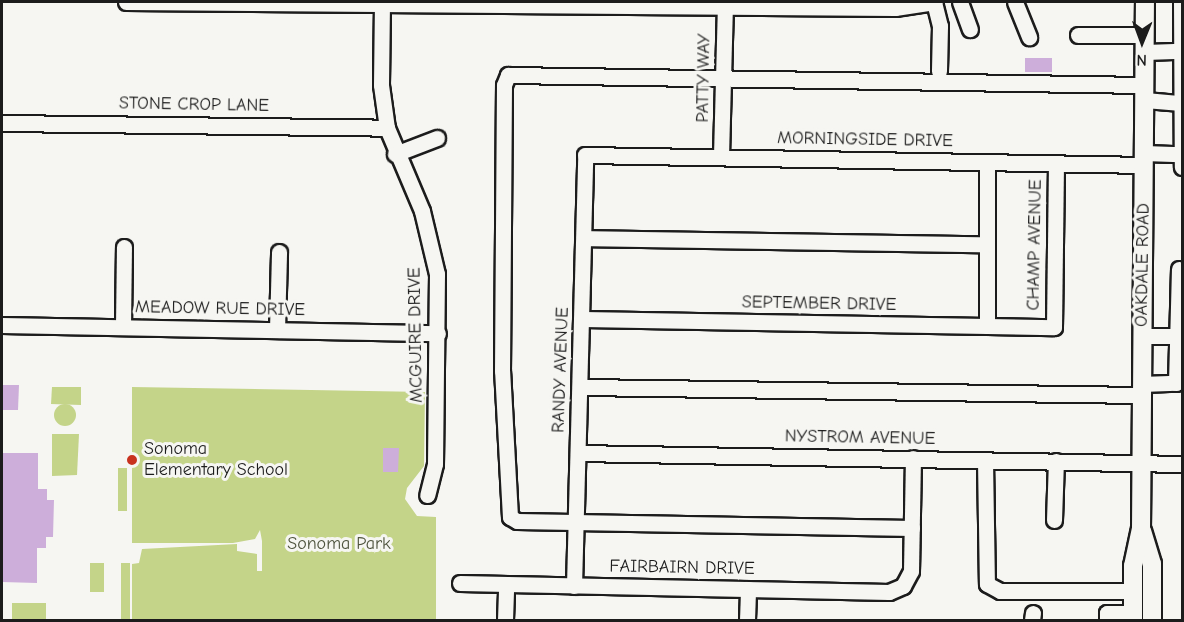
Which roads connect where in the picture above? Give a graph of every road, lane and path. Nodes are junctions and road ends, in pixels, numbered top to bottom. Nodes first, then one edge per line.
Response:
1 (126, 2) edge
2 (934, 2) edge
3 (960, 2) edge
4 (1015, 2) edge
5 (1145, 2) edge
6 (1181, 2) edge
7 (382, 3) edge
8 (498, 3) edge
9 (623, 3) edge
10 (725, 4) edge
11 (837, 4) edge
12 (970, 29) dead end
13 (1078, 35) dead end
14 (1029, 37) dead end
15 (1145, 43) junction
16 (1181, 51) edge
17 (939, 71) dead end
18 (723, 77) junction
19 (1145, 92) junction
20 (1181, 102) junction
21 (2, 123) edge
22 (387, 128) junction
23 (437, 138) dead end
24 (395, 154) junction
25 (585, 155) joint
26 (721, 156) junction
27 (1144, 159) junction
28 (1181, 161) edge
29 (987, 162) junction
30 (1056, 163) junction
31 (584, 238) junction
32 (987, 244) junction
33 (124, 247) dead end
34 (279, 252) dead end
35 (1179, 269) dead end
36 (583, 319) junction
37 (2, 325) edge
38 (987, 326) junction
39 (123, 327) junction
40 (1054, 327) joint
41 (277, 330) junction
42 (438, 333) junction
43 (1142, 336) junction
44 (1177, 336) junction
45 (582, 387) junction
46 (1141, 390) junction
47 (578, 453) junction
48 (913, 458) junction
49 (985, 460) junction
50 (1056, 461) junction
51 (1141, 462) junction
52 (1182, 464) edge
53 (427, 495) dead end
54 (1054, 520) dead end
55 (576, 522) junction
56 (912, 528) junction
57 (1141, 529) junction
58 (460, 583) dead end
59 (506, 584) junction
60 (574, 586) junction
61 (748, 589) junction
62 (1133, 591) junction
63 (1133, 617) edge
64 (505, 621) edge
65 (747, 621) edge
66 (1107, 621) edge
67 (1152, 621) edge

1 - 7 street
2 - 11 street
2 - 17 street
3 - 12 street
4 - 14 street
5 - 15 main road, OAKDALE ROAD
6 - 16 street
7 - 8 street
7 - 22 street, MCGUIRE DRIVE
8 - 9 street
9 - 10 street
10 - 11 street
10 - 18 street, PATTY WAY
13 - 15 street
15 - 16 street
15 - 19 main road, OAKDALE ROAD
16 - 20 street
18 - 19 street
18 - 26 street, PATTY WAY
18 - 55 street
19 - 20 street
19 - 27 main road, OAKDALE ROAD
20 - 28 street
21 - 22 street, STONE CROP LANE
22 - 24 street, MCGUIRE DRIVE
23 - 24 street
24 - 42 street, MCGUIRE DRIVE
25 - 26 street, MORNINGSIDE DRIVE
25 - 31 street, RANDY AVENUE
26 - 29 street, MORNINGSIDE DRIVE
27 - 28 street, MORNINGSIDE DRIVE
27 - 30 street, MORNINGSIDE DRIVE
27 - 43 main road, OAKDALE ROAD
29 - 30 street, MORNINGSIDE DRIVE
29 - 32 street
30 - 40 street, CHAMP AVENUE
31 - 32 street
31 - 36 street, RANDY AVENUE
32 - 38 street
33 - 39 street
34 - 41 street
35 - 44 street
36 - 38 street, SEPTEMBER DRIVE
36 - 45 street, RANDY AVENUE
37 - 39 street, MEADOW RUE DRIVE
38 - 40 street, SEPTEMBER DRIVE
39 - 41 street, MEADOW RUE DRIVE
41 - 42 street, MEADOW RUE DRIVE
42 - 53 street, MCGUIRE DRIVE
43 - 44 street
43 - 46 main road, OAKDALE ROAD
44 - 46 street
45 - 46 street
45 - 47 street, RANDY AVENUE
46 - 51 main road, OAKDALE ROAD
47 - 48 street, NYSTROM AVENUE
47 - 55 street, RANDY AVENUE
48 - 49 street, NYSTROM AVENUE
48 - 56 street
49 - 50 street, NYSTROM AVENUE
49 - 62 street
50 - 51 street, NYSTROM AVENUE
50 - 54 street
51 - 52 street, NYSTROM AVENUE
51 - 57 main road, OAKDALE ROAD
55 - 56 street
55 - 60 street, RANDY AVENUE
56 - 61 street, FAIRBAIRN DRIVE
57 - 62 main road, OAKDALE ROAD
57 - 67 main road, OAKDALE ROAD
58 - 59 street, FAIRBAIRN DRIVE
59 - 60 street, FAIRBAIRN DRIVE
59 - 64 street
60 - 61 street, FAIRBAIRN DRIVE
61 - 65 street
62 - 63 main road, OAKDALE ROAD
63 - 66 street

